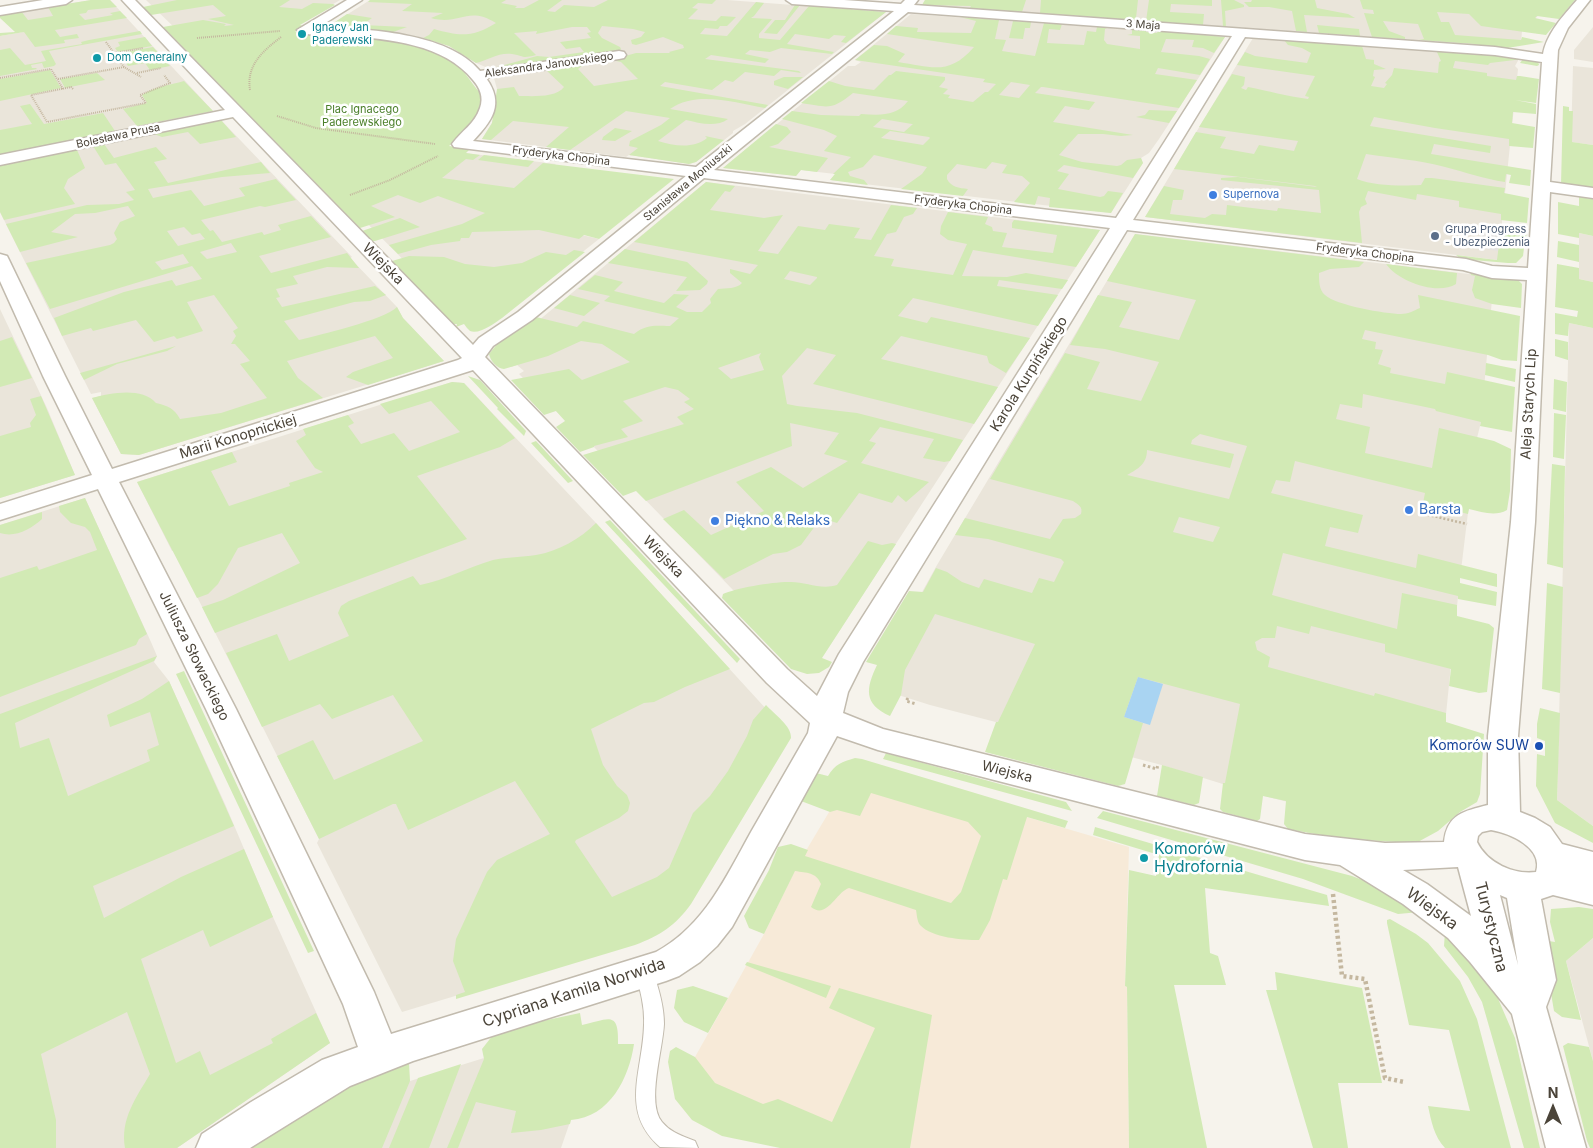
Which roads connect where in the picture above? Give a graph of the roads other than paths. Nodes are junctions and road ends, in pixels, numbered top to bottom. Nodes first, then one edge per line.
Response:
1 (66, 0) edge
2 (128, 0) edge
3 (356, 0) edge
4 (792, 0) edge
5 (1584, 0) edge
6 (909, 4) edge
7 (0, 11) edge
8 (1239, 32) junction
9 (1550, 52) junction
10 (619, 55) dead end
11 (479, 75) junction
12 (236, 112) junction
13 (0, 160) edge
14 (701, 173) junction
15 (1541, 186) junction
16 (1593, 193) edge
17 (1122, 224) junction
18 (0, 260) edge
19 (1537, 273) junction
20 (473, 359) junction
21 (106, 479) junction
22 (0, 512) edge
23 (827, 720) junction
24 (1504, 819) junction
25 (1349, 855) junction
26 (1470, 861) junction
27 (1593, 866) edge
28 (1542, 874) junction
29 (1593, 891) edge
30 (644, 972) junction
31 (1503, 978) junction
32 (1528, 1007) junction
33 (380, 1055) junction
34 (216, 1148) edge
35 (688, 1148) edge
36 (1566, 1148) edge

1 - 7 street
2 - 12 street, Wiejska
3 - 11 street
4 - 6 street, 3 Maja
5 - 9 street, Aleja Starych Lip
6 - 8 street, 3 Maja
6 - 14 street, Stanisława Moniuszki
8 - 9 street, 3 Maja
8 - 17 street, Karola Kurpińskiego
9 - 15 street, Aleja Starych Lip
10 - 11 street, Aleksandra Janowskiego
11 - 14 street, Fryderyka Chopina
12 - 13 street, Bolesława Prusa
12 - 20 street, Wiejska
14 - 17 street, Fryderyka Chopina
14 - 20 street, Stanisława Moniuszki
15 - 16 street
15 - 19 street, Aleja Starych Lip
17 - 19 street, Fryderyka Chopina
17 - 23 street, Karola Kurpińskiego
18 - 21 street, Juliusza Słowackiego
19 - 24 street, Aleja Starych Lip
20 - 21 street, Marii Konopnickiej
20 - 23 street, Wiejska
21 - 22 street, Marii Konopnickiej
21 - 33 street, Juliusza Słowackiego
23 - 25 street, Wiejska
23 - 30 street, Cypriana Kamila Norwida
24 - 26 street
24 - 28 street
25 - 26 street, Wiejska
25 - 31 street, Wiejska
26 - 28 street
26 - 31 street, Turystyczna
27 - 28 street
28 - 29 street
28 - 32 street
30 - 33 street, Cypriana Kamila Norwida
30 - 35 lane
31 - 32 street, Turystyczna
32 - 36 street, Turystyczna
33 - 34 street, Cypriana Kamila Norwida

